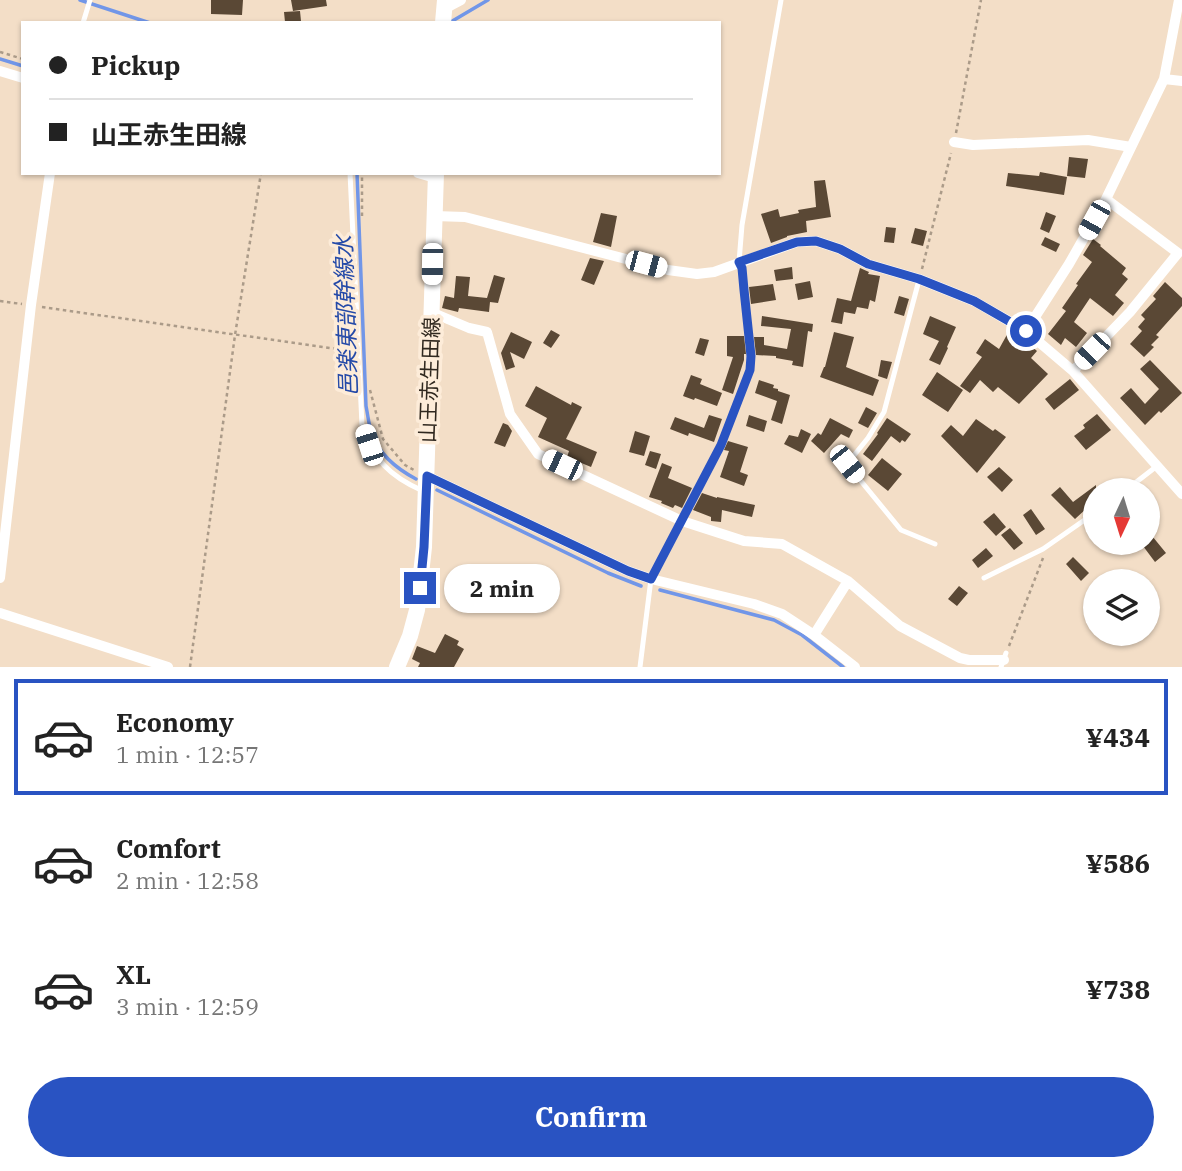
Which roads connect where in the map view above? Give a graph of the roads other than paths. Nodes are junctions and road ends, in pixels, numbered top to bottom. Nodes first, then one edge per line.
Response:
1 (90, 0) edge
2 (461, 0) edge
3 (781, 0) edge
4 (1179, 0) edge
5 (444, 11) edge
6 (84, 21) edge
7 (0, 71) edge
8 (21, 77) edge
9 (1164, 79) junction
10 (1182, 81) edge
11 (954, 142) dead end
12 (1131, 148) junction
13 (50, 175) edge
14 (350, 175) edge
15 (435, 176) edge
16 (1106, 199) junction
17 (434, 216) junction
18 (739, 262) junction
19 (919, 279) junction
20 (431, 312) junction
21 (1026, 331) junction
22 (1073, 371) junction
23 (1158, 466) junction
24 (1142, 478) edge
25 (426, 484) junction
26 (1182, 494) edge
27 (682, 521) junction
28 (1083, 521) edge
29 (935, 544) dead end
30 (0, 578) edge
31 (984, 578) dead end
32 (651, 579) junction
33 (848, 581) junction
34 (0, 613) edge
35 (814, 635) junction
36 (1003, 660) edge
37 (168, 667) edge
38 (397, 667) edge
39 (640, 667) edge
40 (855, 667) edge

1 - 6 lane
2 - 5 street
3 - 18 lane
4 - 9 street
7 - 8 street
9 - 10 street
9 - 12 street
11 - 12 street
12 - 16 street
13 - 30 street
14 - 25 lane
15 - 17 main road, 山王赤生田線
16 - 21 street
16 - 22 street
17 - 18 street
17 - 20 main road, 山王赤生田線
18 - 19 street
18 - 27 lane
19 - 21 street
19 - 29 lane
20 - 25 main road, 山王赤生田線
20 - 27 street
21 - 22 street
22 - 23 street
23 - 24 lane
23 - 26 street
25 - 32 street
25 - 38 main road, 山王赤生田線
27 - 32 lane
27 - 33 street
28 - 31 lane
32 - 35 street
32 - 39 lane
33 - 35 street
33 - 36 street
34 - 37 street
35 - 40 street

